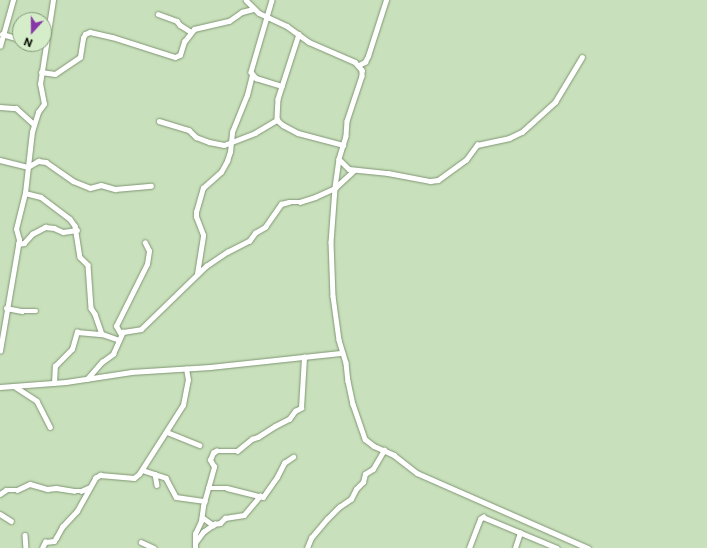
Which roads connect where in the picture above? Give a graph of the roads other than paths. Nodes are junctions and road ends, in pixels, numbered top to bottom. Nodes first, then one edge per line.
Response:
1 (13, 0) edge
2 (53, 0) edge
3 (246, 0) edge
4 (272, 0) edge
5 (386, 0) edge
6 (253, 9) junction
7 (51, 12) edge
8 (158, 14) dead end
9 (266, 17) junction
10 (191, 32) junction
11 (2, 33) edge
12 (299, 34) junction
13 (12, 36) edge
14 (0, 46) edge
15 (44, 52) edge
16 (582, 56) dead end
17 (359, 64) junction
18 (41, 72) junction
19 (252, 75) junction
20 (282, 86) junction
21 (0, 107) edge
22 (277, 120) junction
23 (159, 121) dead end
24 (34, 124) junction
25 (230, 142) junction
26 (343, 146) junction
27 (339, 159) junction
28 (0, 160) edge
29 (28, 167) junction
30 (354, 170) junction
31 (152, 186) dead end
32 (334, 188) junction
33 (26, 192) junction
34 (77, 230) junction
35 (18, 244) junction
36 (145, 244) dead end
37 (197, 274) junction
38 (6, 308) junction
39 (36, 311) dead end
40 (102, 334) junction
41 (120, 337) junction
42 (0, 350) edge
43 (342, 353) junction
44 (304, 357) junction
45 (186, 369) junction
46 (87, 379) junction
47 (54, 383) junction
48 (14, 386) junction
49 (0, 387) edge
50 (50, 427) dead end
51 (167, 432) junction
52 (200, 445) dead end
53 (384, 450) junction
54 (293, 458) dead end
55 (142, 470) junction
56 (155, 474) junction
57 (157, 485) dead end
58 (88, 488) junction
59 (208, 488) junction
60 (0, 494) edge
61 (260, 496) junction
62 (205, 501) junction
63 (0, 514) edge
64 (202, 517) junction
65 (10, 521) dead end
66 (213, 525) junction
67 (520, 533) junction
68 (25, 535) dead end
69 (141, 542) dead end
70 (195, 545) edge
71 (26, 548) edge
72 (42, 548) edge
73 (154, 548) edge
74 (307, 548) edge
75 (469, 548) edge
76 (515, 548) edge
77 (556, 548) edge
78 (588, 548) edge

1 - 11 street
2 - 7 street
3 - 6 street
4 - 9 street
5 - 17 street
6 - 9 street
6 - 10 street
8 - 10 street
9 - 12 street
9 - 19 street
10 - 18 street
11 - 13 street
11 - 14 street
12 - 17 street
12 - 20 street
15 - 18 street
16 - 30 street
17 - 26 street
18 - 24 street
19 - 20 street
19 - 25 street
20 - 22 street
21 - 24 street
22 - 25 street
22 - 26 street
23 - 25 street
24 - 29 street
25 - 37 street
26 - 27 street
27 - 30 street
27 - 32 street
28 - 29 street
29 - 31 street
29 - 33 street
30 - 32 street
32 - 37 street
32 - 43 street
33 - 34 street
33 - 35 street
34 - 35 street
34 - 40 street
35 - 38 street
36 - 41 street
37 - 41 street
38 - 39 street
38 - 42 street
40 - 41 street
40 - 47 street
41 - 46 street
43 - 44 street
43 - 53 street
44 - 45 street
44 - 59 street
45 - 46 street
45 - 51 street
46 - 47 street
47 - 48 street
48 - 49 street
48 - 50 street
51 - 52 street
51 - 55 street
53 - 74 street
53 - 78 street
54 - 61 street
55 - 56 street
55 - 58 street
56 - 57 street
56 - 62 street
58 - 60 street
58 - 72 street
59 - 61 street
59 - 62 street
61 - 66 street
62 - 64 street
63 - 65 street
64 - 66 street
64 - 70 street
66 - 70 street
67 - 75 street
67 - 76 street
67 - 77 street
68 - 71 street
69 - 73 street

